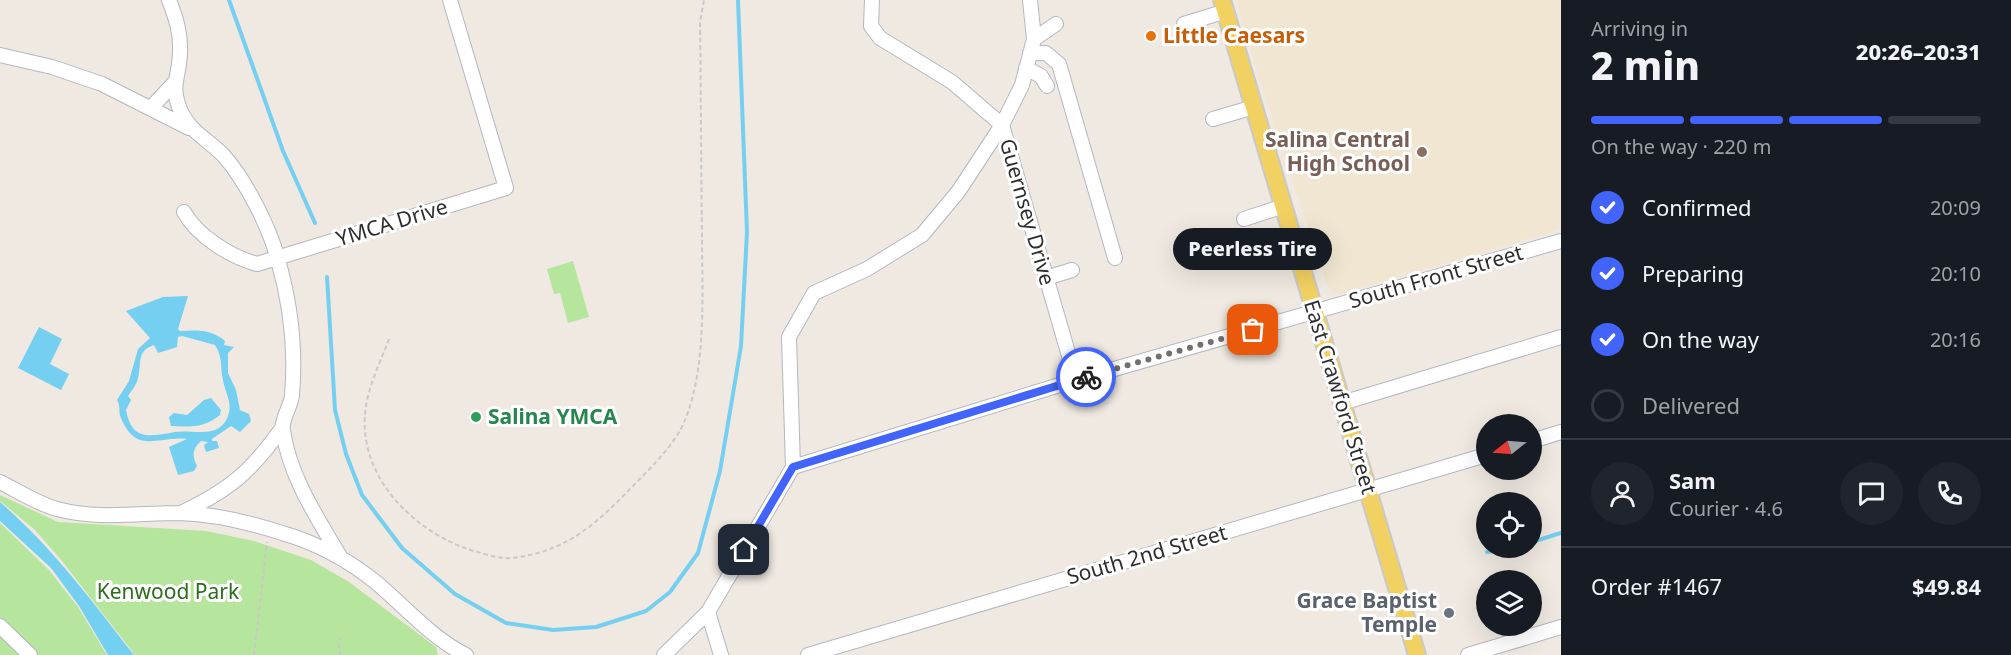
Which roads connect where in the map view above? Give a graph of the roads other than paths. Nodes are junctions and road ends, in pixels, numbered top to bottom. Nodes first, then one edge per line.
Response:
1 (169, 0) edge
2 (450, 0) edge
3 (872, 0) edge
4 (1030, 0) edge
5 (1224, 5) edge
6 (1056, 24) dead end
7 (1184, 24) dead end
8 (1034, 39) junction
9 (1030, 53) junction
10 (0, 55) edge
11 (1026, 68) junction
12 (174, 83) junction
13 (1047, 87) dead end
14 (1013, 102) junction
15 (1254, 107) junction
16 (151, 108) junction
17 (1025, 112) dead end
18 (1213, 119) dead end
19 (1002, 125) junction
20 (196, 132) junction
21 (1284, 206) junction
22 (184, 212) dead end
23 (1244, 219) dead end
24 (1561, 241) edge
25 (278, 258) junction
26 (1115, 258) dead end
27 (1072, 270) dead end
28 (1046, 278) junction
29 (1315, 312) junction
30 (1561, 337) edge
31 (1076, 380) junction
32 (1342, 403) junction
33 (282, 428) junction
34 (1561, 432) edge
35 (1542, 438) edge
36 (1476, 458) edge
37 (793, 467) junction
38 (0, 482) edge
39 (1368, 490) junction
40 (181, 513) junction
41 (341, 558) junction
42 (708, 612) junction
43 (0, 626) edge
44 (1561, 627) edge
45 (460, 654) edge
46 (30, 655) edge
47 (664, 655) edge
48 (721, 655) edge
49 (808, 655) edge
50 (1417, 655) edge
51 (1468, 655) edge

1 - 12 street
2 - 25 street, YMCA Drive
3 - 19 street, Guernsey Drive
4 - 8 street
5 - 7 street
5 - 15 main road, East Crawford Street
6 - 8 street
8 - 9 street
9 - 11 street
9 - 26 street
10 - 16 street
11 - 13 street
11 - 14 street
12 - 16 street
12 - 20 street
14 - 17 street
14 - 19 street
15 - 18 street
15 - 21 main road, East Crawford Street
16 - 20 street
19 - 28 street, Guernsey Drive
19 - 37 street
20 - 25 street
21 - 23 street
21 - 29 main road, East Crawford Street
22 - 25 street, YMCA Drive
24 - 29 street, South Front Street
25 - 33 street
27 - 28 street
28 - 31 street, Guernsey Drive
29 - 31 street, South Front Street
29 - 32 main road, East Crawford Street
30 - 32 street
31 - 37 street, South Front Street
32 - 39 main road, East Crawford Street
33 - 40 street
33 - 41 street
34 - 35 street
36 - 39 street, South 2nd Street
37 - 42 street
38 - 40 street
39 - 49 street, South 2nd Street
39 - 50 main road, East Crawford Street
40 - 41 street
41 - 45 street
42 - 47 street
42 - 48 street
43 - 46 street
44 - 51 street

